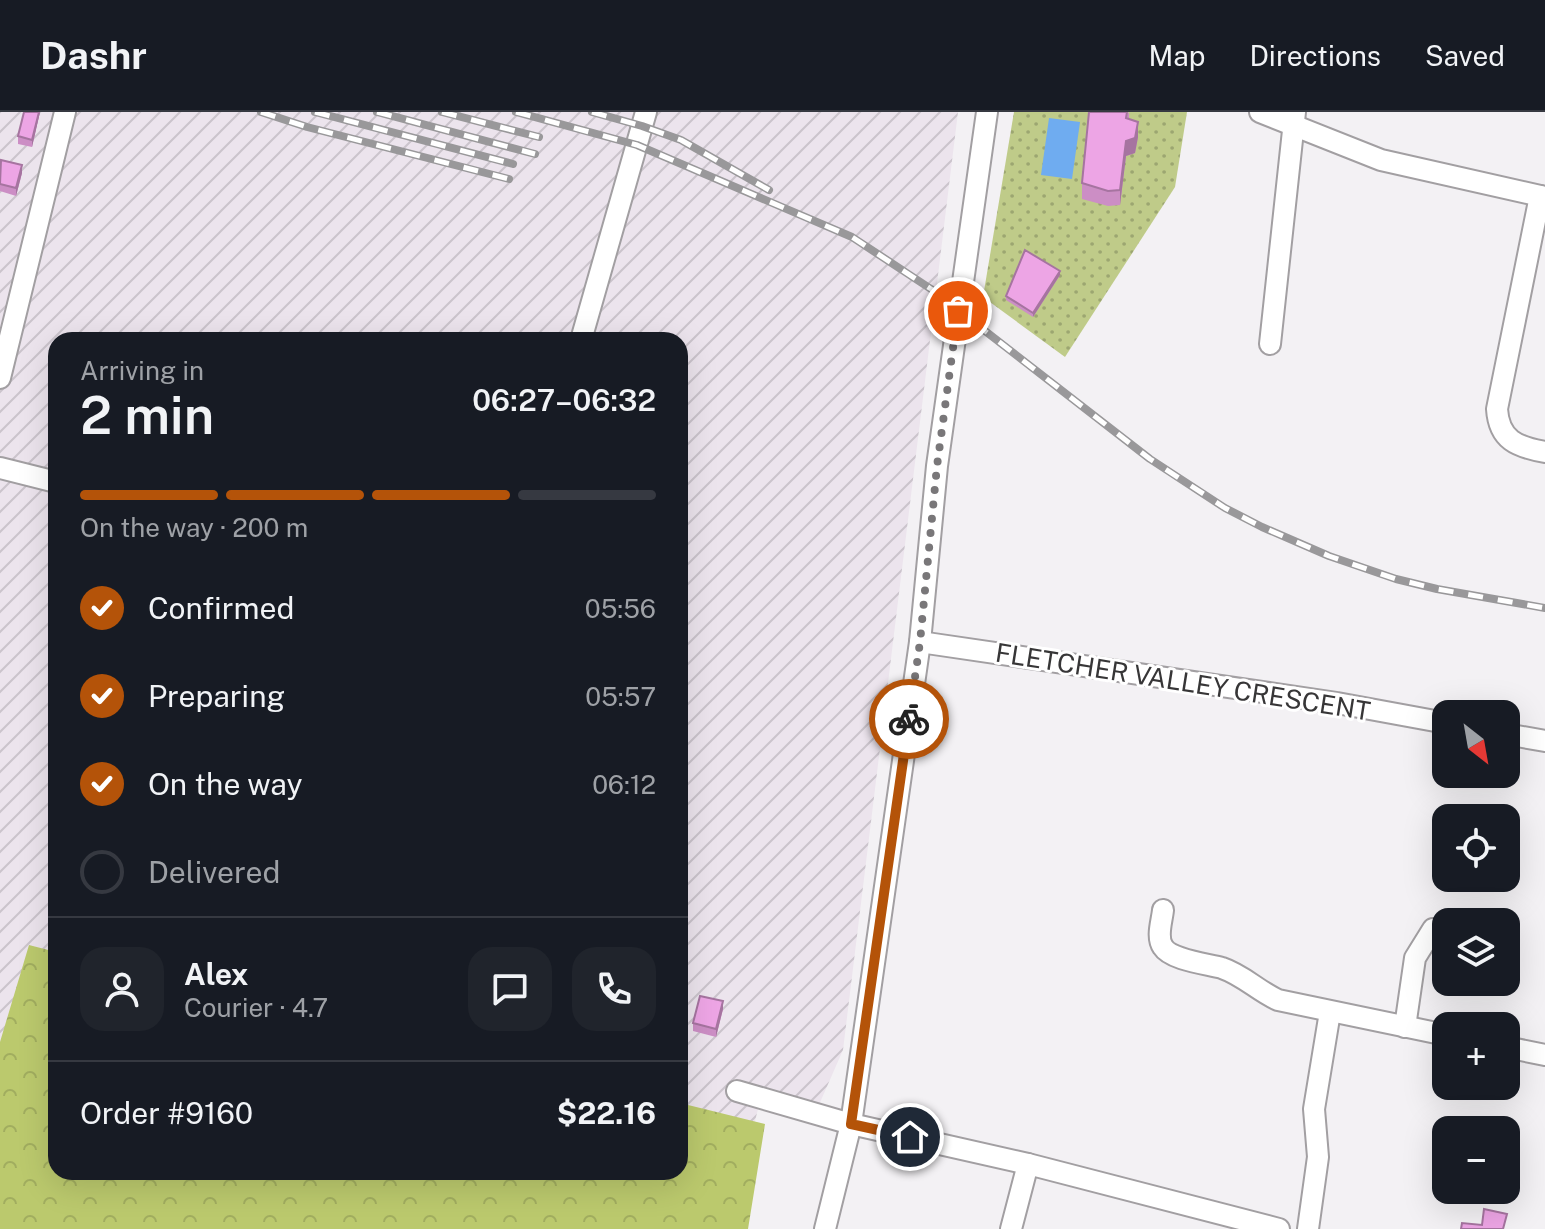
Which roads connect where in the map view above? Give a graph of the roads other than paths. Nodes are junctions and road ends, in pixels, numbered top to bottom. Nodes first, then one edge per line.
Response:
1 (65, 112) edge
2 (646, 112) edge
3 (987, 112) edge
4 (1260, 112) edge
5 (1294, 118) edge
6 (1542, 196) edge
7 (583, 332) edge
8 (1270, 344) dead end
9 (0, 378) edge
10 (1545, 452) edge
11 (0, 468) edge
12 (48, 480) edge
13 (920, 642) junction
14 (1432, 720) edge
15 (1520, 737) edge
16 (1545, 741) edge
17 (1163, 910) dead end
18 (1432, 931) edge
19 (1330, 1012) junction
20 (1405, 1027) junction
21 (1432, 1032) edge
22 (1520, 1050) edge
23 (1545, 1055) edge
24 (737, 1091) dead end
25 (851, 1124) junction
26 (1028, 1164) junction
27 (825, 1229) edge
28 (1011, 1229) edge
29 (1279, 1229) edge
30 (1308, 1229) edge

1 - 9 street
2 - 7 street
3 - 13 street
4 - 5 street
5 - 6 street
5 - 8 street
6 - 10 street
11 - 12 street
13 - 14 street, FLETCHER VALLEY CRESCENT
13 - 25 street
15 - 16 street
17 - 19 street
18 - 20 street
19 - 20 street
19 - 30 street
20 - 21 street
22 - 23 street
24 - 25 street
25 - 26 street
25 - 27 street
26 - 28 street
26 - 29 street

